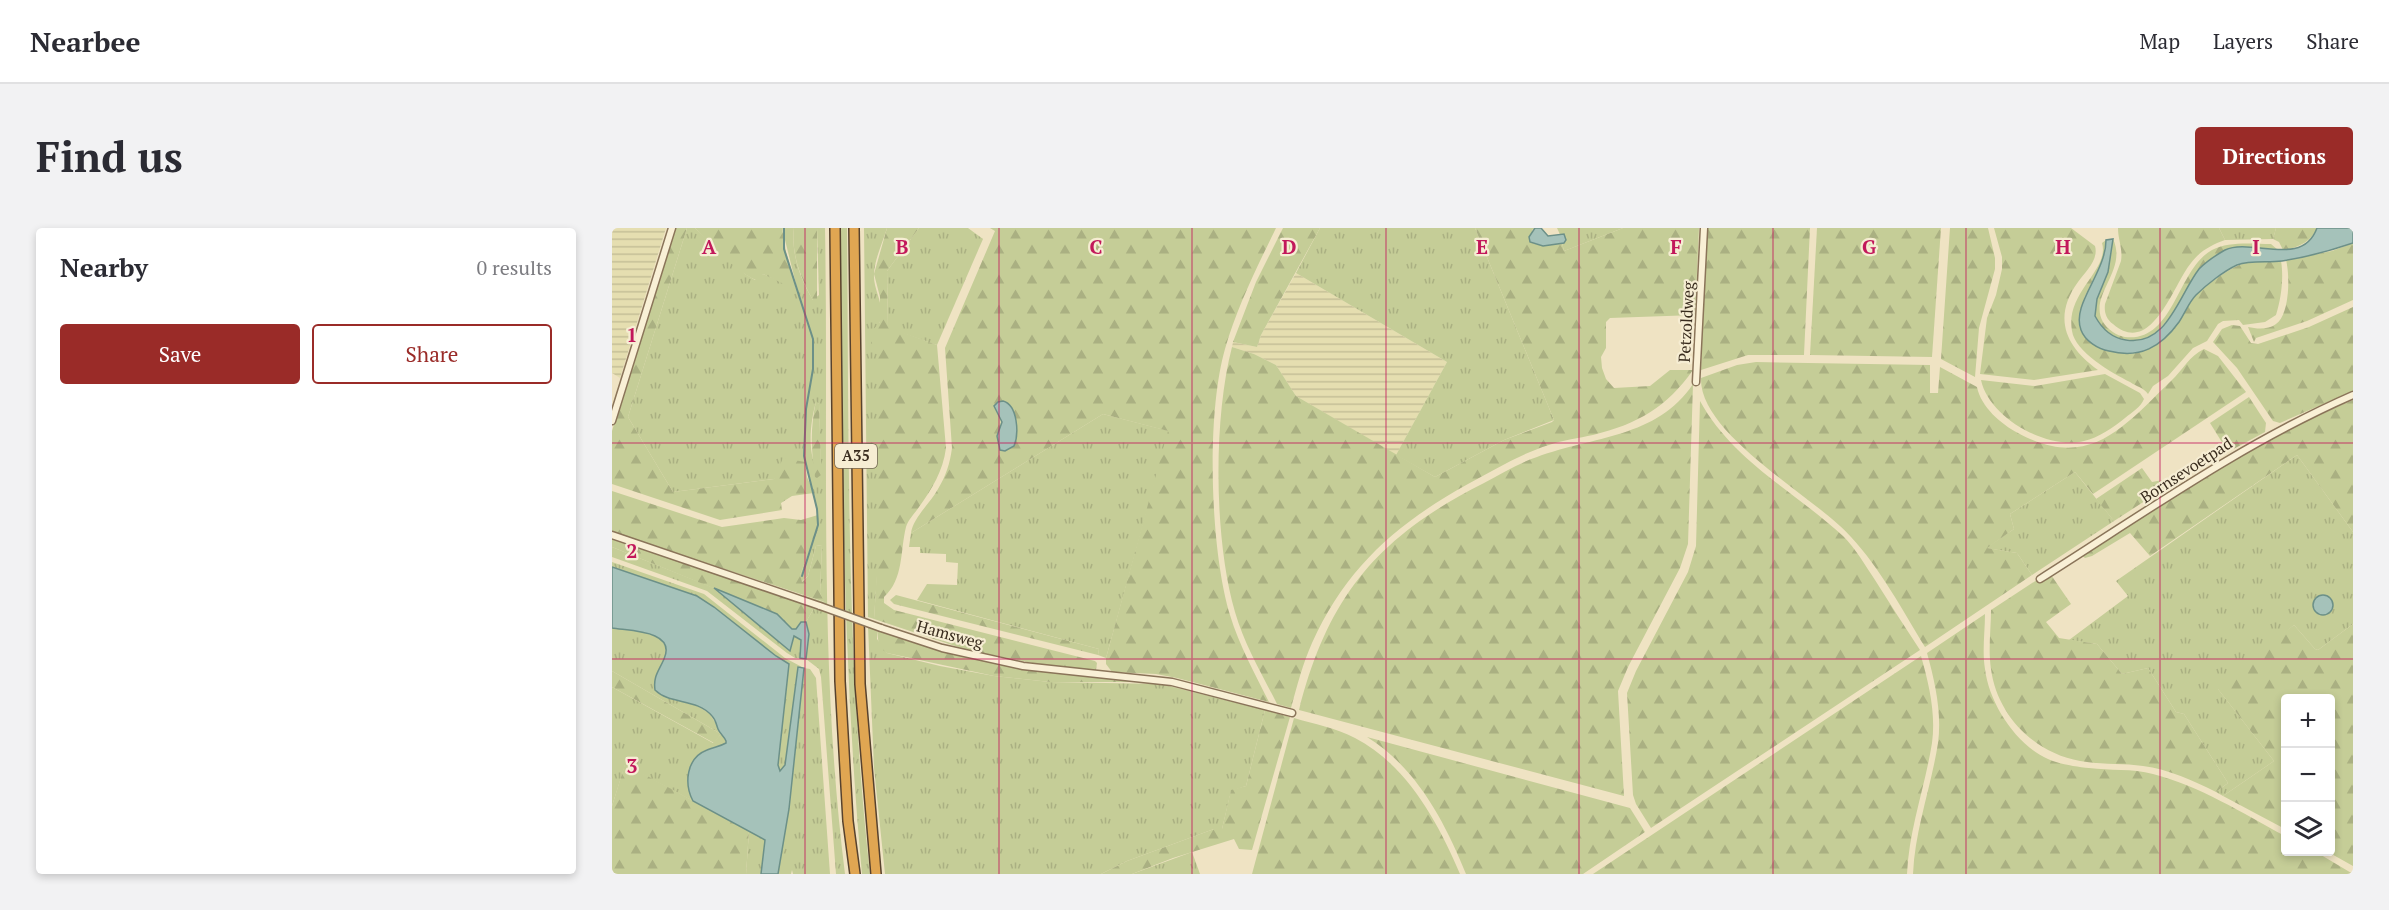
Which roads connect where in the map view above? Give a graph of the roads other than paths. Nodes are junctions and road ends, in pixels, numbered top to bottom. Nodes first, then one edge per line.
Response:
1 (672, 228) edge
2 (835, 228) edge
3 (854, 228) edge
4 (1704, 228) edge
5 (1696, 382) dead end
6 (2353, 395) edge
7 (612, 421) edge
8 (612, 535) edge
9 (2040, 579) dead end
10 (1292, 713) dead end
11 (855, 874) edge
12 (876, 874) edge

1 - 7 street
2 - 11 highway, A35
3 - 12 highway, A35
4 - 5 street, Petzoldweg
6 - 9 street, Bornsevoetpad
8 - 10 street, Hamsweg, bridge

